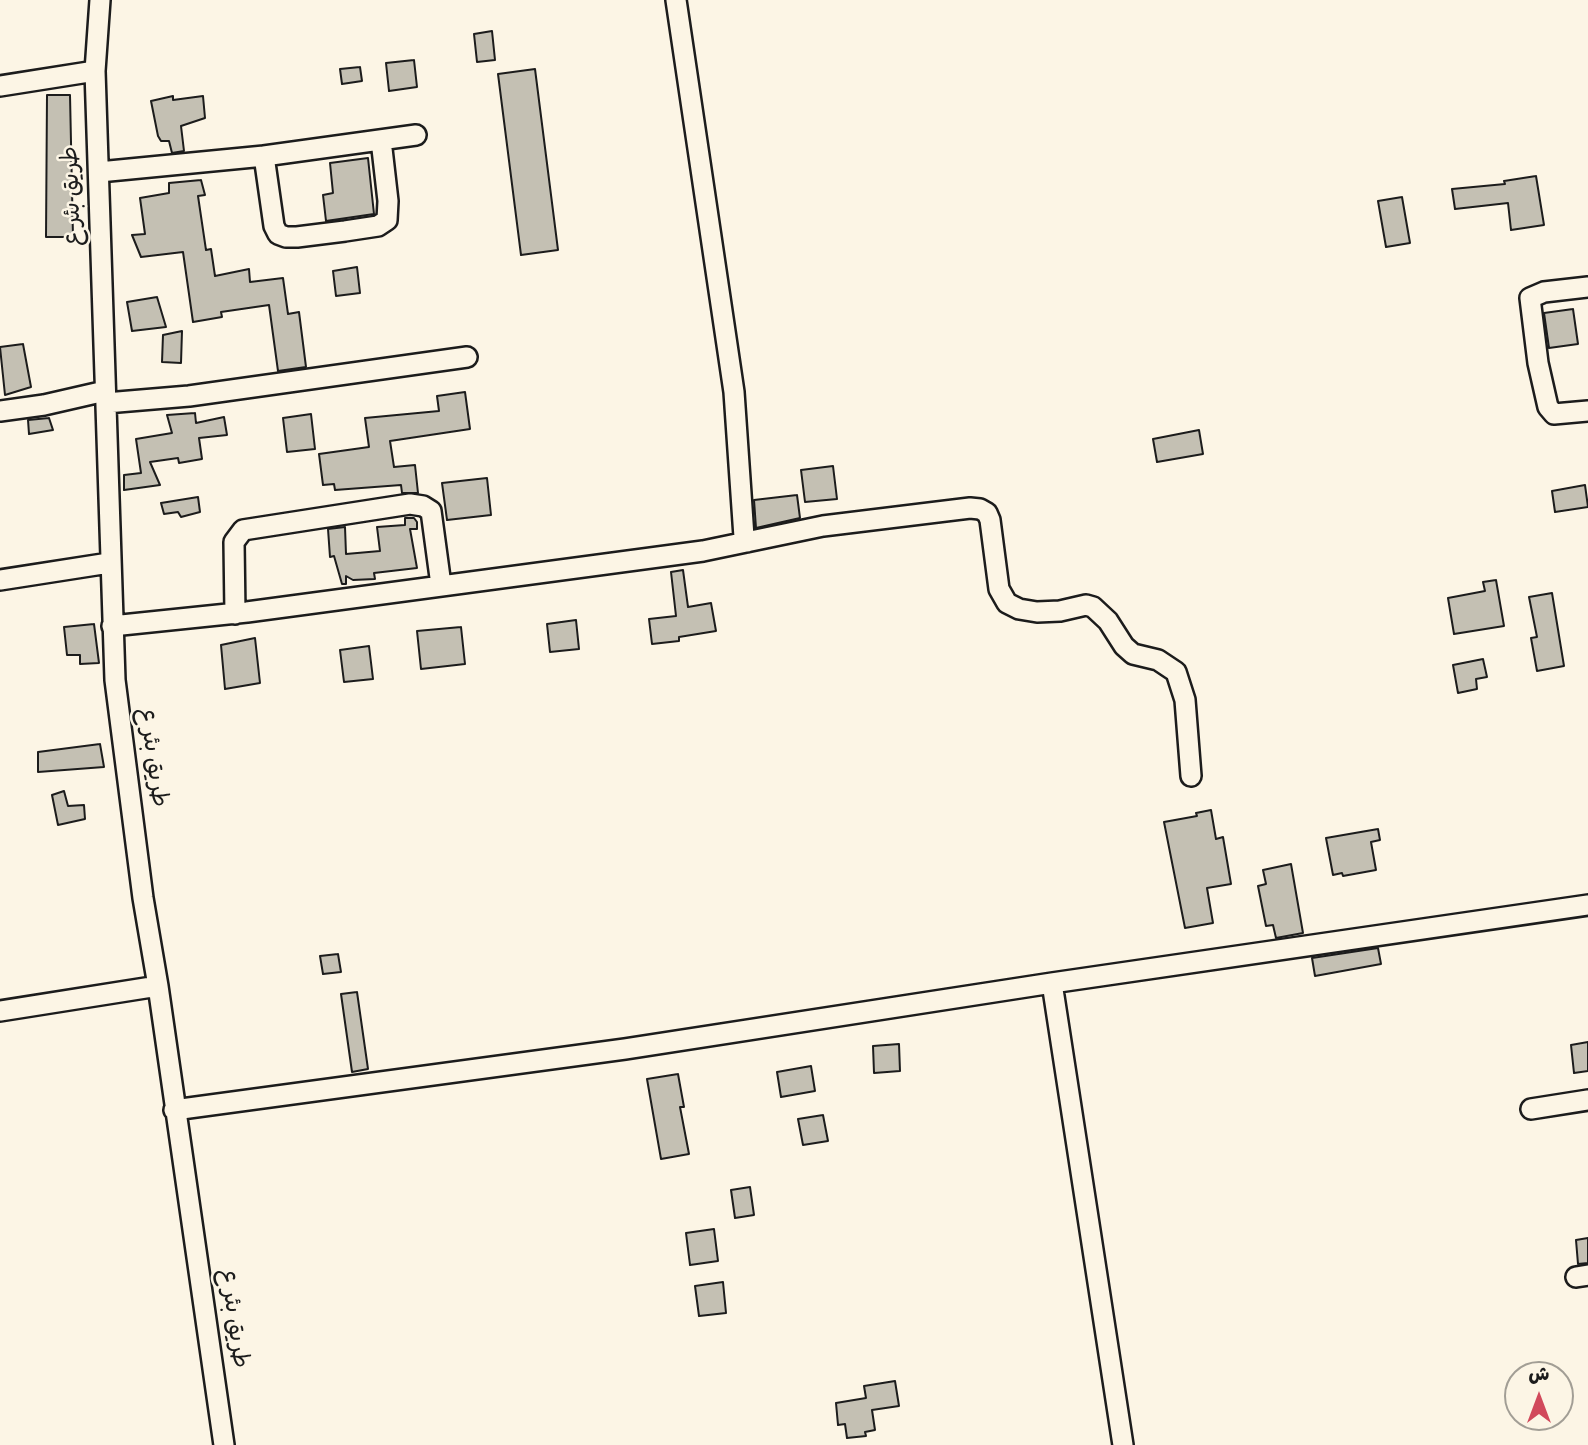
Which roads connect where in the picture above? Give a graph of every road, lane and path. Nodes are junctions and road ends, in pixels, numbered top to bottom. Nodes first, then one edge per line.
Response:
1 (103, 0) edge
2 (676, 0) edge
3 (95, 71) junction
4 (0, 86) edge
5 (416, 135) dead end
6 (380, 140) junction
7 (264, 156) junction
8 (99, 173) junction
9 (1588, 287) edge
10 (467, 357) dead end
11 (106, 397) junction
12 (0, 411) edge
13 (1588, 411) edge
14 (747, 542) junction
15 (109, 563) junction
16 (0, 580) edge
17 (441, 585) junction
18 (235, 614) junction
19 (112, 626) junction
20 (1191, 776) dead end
21 (1588, 905) edge
22 (1052, 983) junction
23 (158, 986) junction
24 (0, 1011) edge
25 (1588, 1100) edge
26 (1531, 1109) dead end
27 (174, 1110) junction
28 (224, 1445) edge
29 (1123, 1445) edge

1 - 3 street, طريق بئر ع
2 - 14 street
3 - 4 street
3 - 8 street, طريق بئر ع
5 - 6 street
6 - 7 street
6 - 7 street
7 - 8 street
8 - 11 street, طريق بئر ع
9 - 13 street
10 - 11 street
11 - 12 street
11 - 15 street, طريق بئر ع
14 - 17 street
14 - 20 street
15 - 16 street
15 - 19 street, طريق بئر ع
17 - 18 street
17 - 18 street
18 - 19 street
19 - 23 street, طريق بئر ع
21 - 22 street
22 - 27 street
22 - 29 street
23 - 24 street
23 - 27 street, طريق بئر ع
25 - 26 street
27 - 28 street, طريق بئر ع

